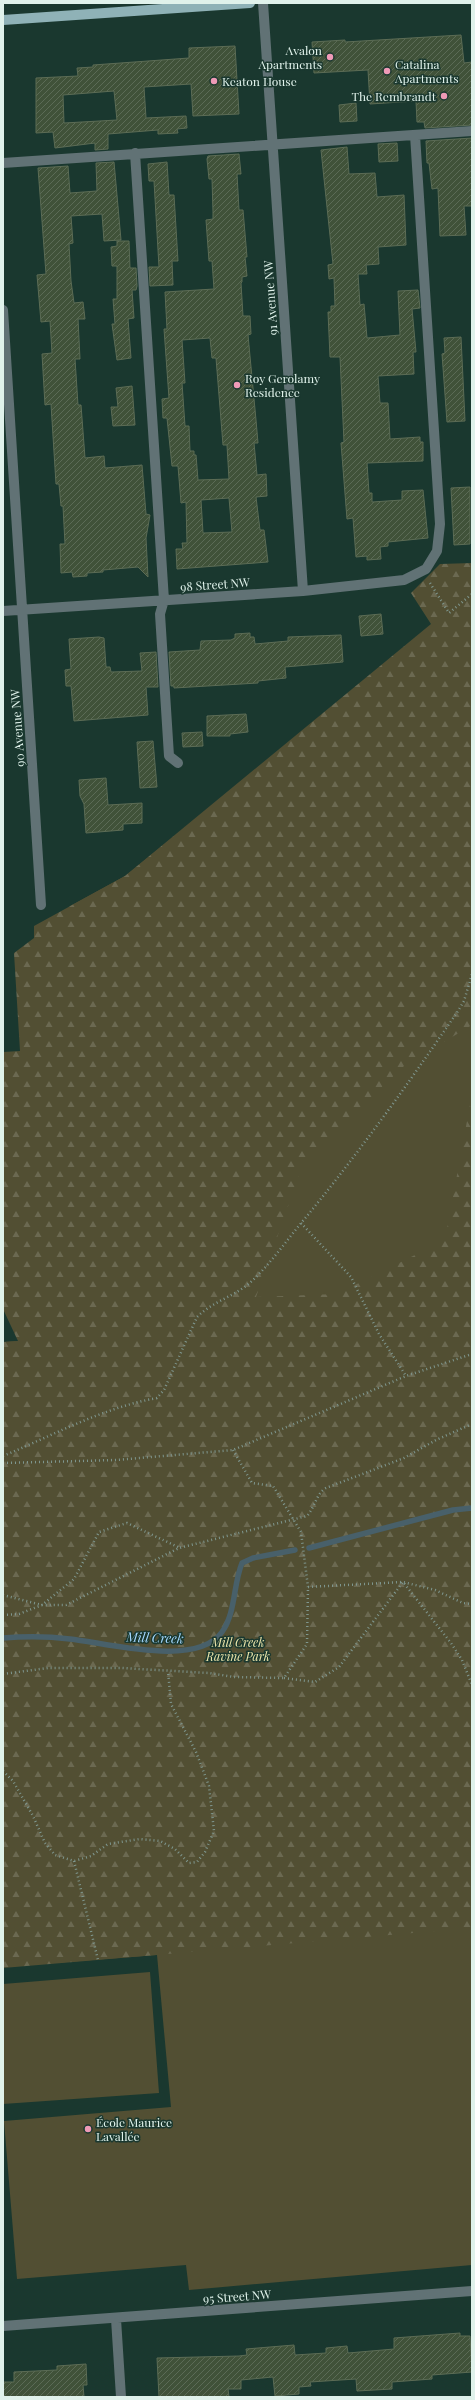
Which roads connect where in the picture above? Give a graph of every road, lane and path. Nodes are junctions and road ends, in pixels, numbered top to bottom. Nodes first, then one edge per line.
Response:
1 (250, 3) edge
2 (263, 3) edge
3 (126, 8) edge
4 (3, 20) edge
5 (472, 131) edge
6 (415, 135) junction
7 (272, 144) junction
8 (135, 153) junction
9 (3, 163) edge
10 (3, 310) edge
11 (424, 570) junction
12 (303, 591) junction
13 (472, 594) edge
14 (164, 600) junction
15 (22, 610) junction
16 (3, 611) edge
17 (178, 763) dead end
18 (41, 906) dead end
19 (472, 974) edge
20 (301, 1223) junction
21 (472, 1354) edge
22 (406, 1376) junction
23 (472, 1424) edge
24 (233, 1450) junction
25 (3, 1456) edge
26 (3, 1463) edge
27 (292, 1519) junction
28 (178, 1548) junction
29 (403, 1582) junction
30 (308, 1587) junction
31 (3, 1596) edge
32 (472, 1604) edge
33 (42, 1605) junction
34 (3, 1615) edge
35 (168, 1671) junction
36 (3, 1674) edge
37 (284, 1678) junction
38 (472, 1685) edge
39 (3, 1771) edge
40 (74, 1861) junction
41 (98, 1960) dead end
42 (472, 2291) edge
43 (116, 2319) junction
44 (3, 2326) edge
45 (121, 2397) edge

1 - 3 main road
2 - 7 street, 91 Avenue NW
3 - 4 main road
5 - 6 street
6 - 7 street
6 - 11 street
7 - 8 street
7 - 12 street, 91 Avenue NW
8 - 9 street
8 - 14 street
10 - 15 street, 90 Avenue NW
11 - 12 street, 98 Street NW
11 - 13 path
12 - 14 street, 98 Street NW
14 - 15 street, 98 Street NW
14 - 17 street
15 - 16 street, 98 Street NW
15 - 18 street, 90 Avenue NW
19 - 20 path
20 - 22 path
20 - 25 path
21 - 22 path
22 - 24 path
23 - 27 path
24 - 26 path
24 - 27 path
27 - 28 path
27 - 30 path
28 - 33 path
28 - 33 path
29 - 30 path
29 - 32 path
29 - 37 path
29 - 38 path
30 - 37 path
31 - 33 path
33 - 34 path
35 - 36 path
35 - 37 path
35 - 40 path
39 - 40 path
40 - 41 path
42 - 43 street, 95 Street NW
43 - 44 street, 95 Street NW
43 - 45 street

